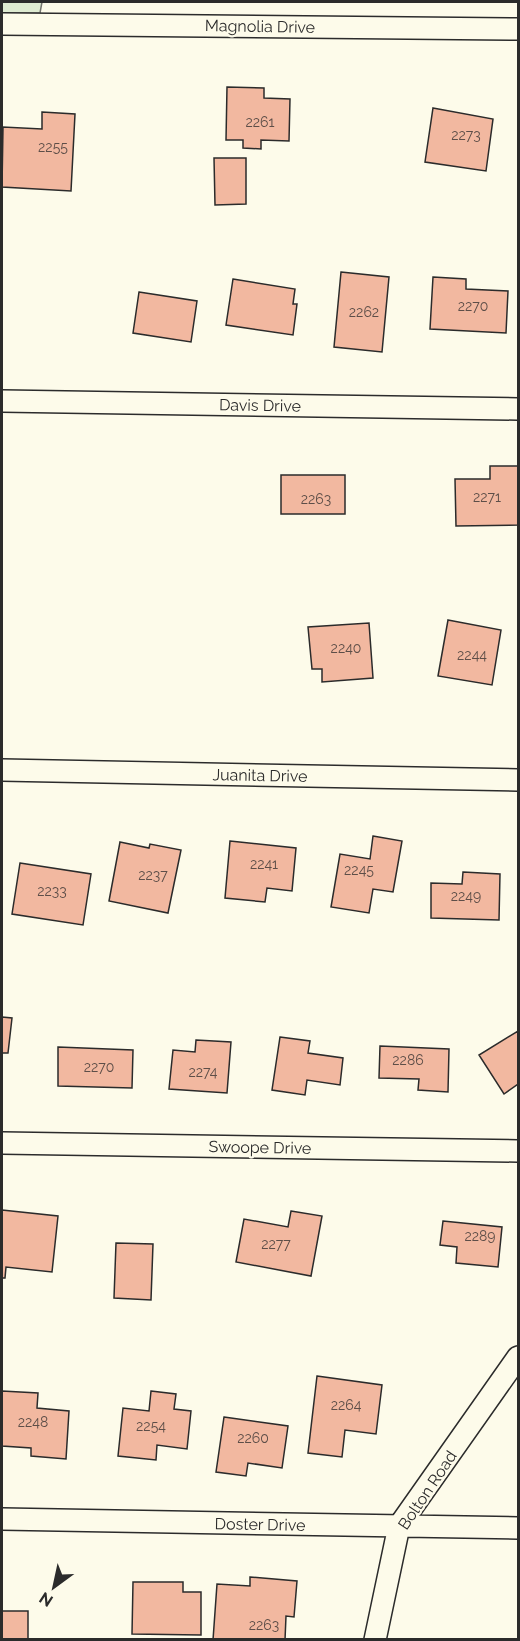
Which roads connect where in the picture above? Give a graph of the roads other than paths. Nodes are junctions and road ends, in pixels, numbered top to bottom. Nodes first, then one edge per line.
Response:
1 (2, 24) edge
2 (519, 28) edge
3 (2, 401) edge
4 (519, 409) edge
5 (2, 770) edge
6 (519, 780) edge
7 (2, 1143) edge
8 (519, 1151) edge
9 (519, 1357) edge
10 (2, 1519) edge
11 (399, 1526) junction
12 (519, 1528) edge
13 (375, 1640) edge

1 - 2 street, Magnolia Drive
3 - 4 street, Davis Drive
5 - 6 street, Juanita Drive
7 - 8 street, Swoope Drive
9 - 11 street, Bolton Road
10 - 11 street, Doster Drive
11 - 12 street, Doster Drive
11 - 13 street, Bolton Road

